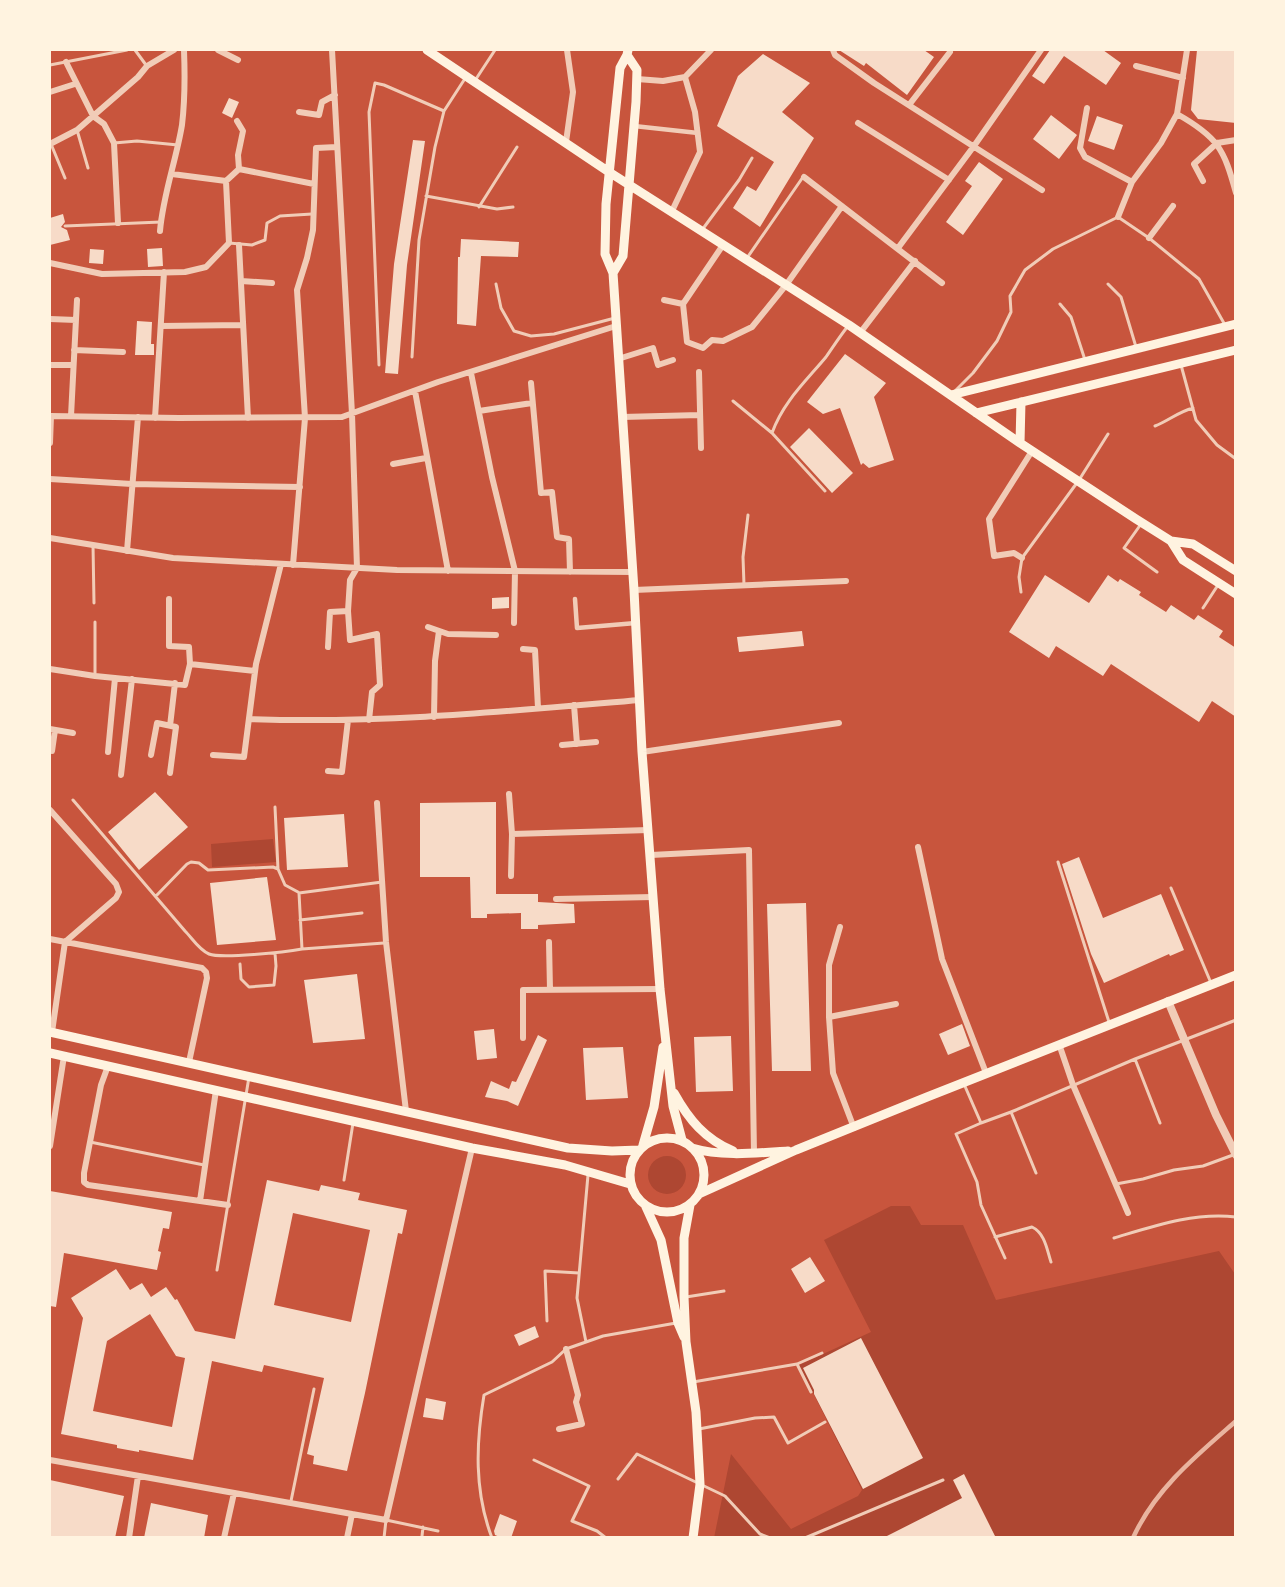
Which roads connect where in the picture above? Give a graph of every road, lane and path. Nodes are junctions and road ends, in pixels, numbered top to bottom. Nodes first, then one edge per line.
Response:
1 (127, 50) edge
2 (135, 50) edge
3 (174, 50) edge
4 (184, 50) edge
5 (218, 50) edge
6 (332, 50) edge
7 (427, 50) edge
8 (495, 50) edge
9 (567, 50) edge
10 (711, 50) edge
11 (833, 50) edge
12 (1041, 50) edge
13 (1186, 50) edge
14 (628, 52) edge
15 (950, 52) dead end
16 (238, 60) dead end
17 (66, 62) junction
18 (50, 64) edge
19 (147, 66) junction
20 (1136, 66) dead end
21 (471, 78) junction
22 (685, 78) junction
23 (1183, 78) junction
24 (637, 79) junction
25 (75, 84) junction
26 (50, 92) edge
27 (335, 95) junction
28 (909, 105) junction
29 (1087, 108) dead end
30 (444, 111) junction
31 (299, 112) dead end
32 (1178, 114) junction
33 (93, 116) junction
34 (237, 121) dead end
35 (858, 123) dead end
36 (634, 126) junction
37 (77, 130) junction
38 (698, 133) junction
39 (1236, 140) edge
40 (566, 142) junction
41 (114, 143) junction
42 (1217, 143) junction
43 (50, 144) edge
44 (178, 145) junction
45 (338, 147) junction
46 (517, 147) dead end
47 (974, 147) junction
48 (752, 158) dead end
49 (88, 168) dead end
50 (239, 169) junction
51 (609, 172) junction
52 (172, 174) junction
53 (804, 177) joint
54 (65, 178) dead end
55 (949, 180) junction
56 (226, 181) junction
57 (1203, 181) dead end
58 (1132, 182) junction
59 (314, 184) junction
60 (630, 184) junction
61 (1042, 190) dead end
62 (1236, 193) edge
63 (426, 196) junction
64 (842, 206) junction
65 (1173, 206) dead end
66 (479, 207) junction
67 (513, 207) dead end
68 (672, 212) junction
69 (314, 214) junction
70 (1118, 217) junction
71 (161, 222) junction
72 (118, 223) junction
73 (65, 226) dead end
74 (160, 231) dead end
75 (701, 231) junction
76 (1149, 238) junction
77 (229, 243) junction
78 (723, 245) junction
79 (239, 246) junction
80 (898, 248) junction
81 (746, 260) junction
82 (915, 261) junction
83 (50, 263) edge
84 (164, 272) junction
85 (613, 273) junction
86 (241, 281) junction
87 (942, 282) dead end
88 (272, 283) dead end
89 (496, 284) dead end
90 (786, 285) junction
91 (1108, 285) dead end
92 (77, 300) dead end
93 (664, 300) dead end
94 (683, 304) junction
95 (1060, 304) dead end
96 (50, 319) edge
97 (76, 320) junction
98 (616, 322) junction
99 (1236, 324) edge
100 (243, 325) junction
101 (849, 325) junction
102 (161, 326) junction
103 (1226, 327) junction
104 (860, 333) junction
105 (1137, 349) junction
106 (74, 350) junction
107 (1236, 350) edge
108 (123, 352) dead end
109 (412, 357) dead end
110 (618, 358) junction
111 (673, 360) dead end
112 (1086, 361) junction
113 (1180, 363) junction
114 (379, 364) dead end
115 (50, 365) edge
116 (74, 365) junction
117 (471, 372) junction
118 (699, 372) dead end
119 (531, 383) dead end
120 (415, 391) junction
121 (951, 395) junction
122 (733, 402) dead end
123 (1021, 402) junction
124 (532, 403) junction
125 (1192, 408) junction
126 (479, 411) junction
127 (976, 413) junction
128 (352, 414) junction
129 (700, 415) junction
130 (50, 416) edge
131 (71, 416) junction
132 (138, 417) junction
133 (622, 417) junction
134 (155, 418) junction
135 (248, 418) junction
136 (306, 418) junction
137 (1155, 426) dead end
138 (772, 433) junction
139 (1108, 434) dead end
140 (50, 443) edge
141 (1020, 443) junction
142 (701, 448) dead end
143 (1032, 451) junction
144 (426, 458) junction
145 (1236, 459) edge
146 (393, 464) dead end
147 (50, 479) edge
148 (1079, 480) junction
149 (132, 484) junction
150 (300, 487) junction
151 (825, 491) dead end
152 (747, 515) dead end
153 (1142, 523) junction
154 (50, 538) edge
155 (1171, 541) junction
156 (93, 546) junction
157 (127, 551) junction
158 (1022, 558) junction
159 (281, 564) junction
160 (293, 565) junction
161 (357, 568) junction
162 (1235, 569) edge
163 (448, 571) junction
164 (514, 571) junction
165 (570, 572) junction
166 (633, 572) junction
167 (1157, 572) dead end
168 (846, 581) dead end
169 (744, 585) junction
170 (1221, 585) junction
171 (634, 590) junction
172 (1021, 592) dead end
173 (1236, 594) edge
174 (169, 598) dead end
175 (575, 599) dead end
176 (94, 603) dead end
177 (1203, 608) dead end
178 (348, 611) junction
179 (95, 622) dead end
180 (514, 623) dead end
181 (636, 623) junction
182 (428, 627) dead end
183 (439, 631) junction
184 (496, 635) dead end
185 (328, 647) dead end
186 (523, 649) dead end
187 (50, 662) edge
188 (190, 664) junction
189 (50, 669) edge
190 (255, 671) junction
191 (95, 676) junction
192 (115, 678) junction
193 (132, 679) junction
194 (175, 683) junction
195 (641, 699) junction
196 (574, 705) junction
197 (538, 708) junction
198 (434, 717) junction
199 (249, 720) junction
200 (348, 720) junction
201 (369, 720) junction
202 (839, 723) dead end
203 (170, 726) junction
204 (52, 729) edge
205 (73, 733) dead end
206 (596, 742) dead end
207 (577, 744) junction
208 (561, 745) dead end
209 (52, 751) dead end
210 (108, 752) dead end
211 (642, 752) junction
212 (151, 755) dead end
213 (213, 755) dead end
214 (328, 771) dead end
215 (170, 773) dead end
216 (121, 775) dead end
217 (509, 794) dead end
218 (73, 800) dead end
219 (377, 803) dead end
220 (275, 807) dead end
221 (50, 810) edge
222 (649, 830) junction
223 (512, 834) junction
224 (918, 847) dead end
225 (651, 855) junction
226 (1058, 862) dead end
227 (278, 869) junction
228 (511, 876) dead end
229 (382, 882) junction
230 (1172, 888) dead end
231 (299, 893) junction
232 (156, 896) junction
233 (653, 897) junction
234 (556, 900) dead end
235 (362, 913) dead end
236 (300, 920) junction
237 (840, 927) dead end
238 (50, 939) edge
239 (65, 942) junction
240 (386, 942) junction
241 (549, 942) dead end
242 (302, 950) junction
243 (275, 953) junction
244 (240, 964) dead end
245 (1236, 975) edge
246 (1212, 984) junction
247 (660, 989) junction
248 (550, 990) junction
249 (1168, 1001) junction
250 (896, 1004) dead end
251 (829, 1017) junction
252 (1236, 1020) edge
253 (1110, 1024) junction
254 (51, 1032) edge
255 (665, 1036) junction
256 (523, 1038) dead end
257 (1185, 1041) junction
258 (1059, 1044) junction
259 (50, 1053) edge
260 (63, 1056) junction
261 (1135, 1059) junction
262 (189, 1062) junction
263 (108, 1066) junction
264 (986, 1073) junction
265 (250, 1075) junction
266 (964, 1082) junction
267 (1073, 1085) junction
268 (672, 1089) junction
269 (216, 1090) junction
270 (246, 1097) junction
271 (406, 1111) junction
272 (1011, 1112) junction
273 (354, 1121) junction
274 (981, 1123) junction
275 (1160, 1123) dead end
276 (854, 1128) junction
277 (682, 1140) junction
278 (90, 1142) junction
279 (50, 1146) edge
280 (472, 1148) junction
281 (641, 1148) junction
282 (692, 1148) junction
283 (796, 1150) junction
284 (735, 1152) junction
285 (754, 1153) junction
286 (1235, 1155) edge
287 (206, 1165) junction
288 (588, 1170) junction
289 (1036, 1173) dead end
290 (344, 1180) dead end
291 (630, 1184) junction
292 (1116, 1184) junction
293 (699, 1194) junction
294 (200, 1202) junction
295 (228, 1205) junction
296 (690, 1205) junction
297 (645, 1206) junction
298 (1128, 1213) dead end
299 (1236, 1217) edge
300 (995, 1236) junction
301 (1114, 1238) dead end
302 (1005, 1258) dead end
303 (1051, 1262) dead end
304 (217, 1270) dead end
305 (579, 1273) junction
306 (724, 1291) dead end
307 (684, 1298) junction
308 (547, 1321) dead end
309 (678, 1323) junction
310 (586, 1342) junction
311 (686, 1342) junction
312 (566, 1349) junction
313 (822, 1353) dead end
314 (797, 1364) junction
315 (691, 1383) junction
316 (314, 1389) dead end
317 (812, 1392) dead end
318 (825, 1422) dead end
319 (559, 1429) dead end
320 (697, 1429) junction
321 (50, 1460) edge
322 (534, 1460) dead end
323 (138, 1476) junction
324 (618, 1479) dead end
325 (943, 1480) dead end
326 (700, 1484) junction
327 (234, 1493) junction
328 (291, 1503) junction
329 (352, 1514) junction
330 (386, 1520) junction
331 (423, 1527) junction
332 (438, 1531) dead end
333 (422, 1536) dead end
334 (129, 1538) edge
335 (224, 1538) edge
336 (347, 1538) edge
337 (384, 1538) edge
338 (492, 1538) edge
339 (606, 1538) edge
340 (693, 1538) edge
341 (770, 1538) edge
342 (805, 1538) edge

1 - 17 lane
2 - 19 lane
3 - 19 street
4 - 44 street
5 - 16 street
6 - 27 street
7 - 21 main road
8 - 21 lane
9 - 40 street
10 - 22 street
11 - 28 street
12 - 47 street
13 - 23 street
14 - 24 main road
14 - 51 main road
15 - 28 street
17 - 18 lane
17 - 25 street
19 - 33 street
20 - 23 street
21 - 30 lane
21 - 40 main road
22 - 24 street
22 - 38 street
23 - 32 street
24 - 36 main road
25 - 26 street
25 - 33 street
27 - 31 street
27 - 45 street
28 - 47 street
29 - 58 street
30 - 63 lane
30 - 114 lane
32 - 42 street
32 - 58 street
33 - 37 street
33 - 41 street
34 - 50 street
35 - 55 street
36 - 38 street
36 - 60 main road
37 - 43 street
37 - 49 lane
38 - 68 street
39 - 42 street
40 - 51 main road
41 - 44 lane
41 - 72 street
42 - 57 street
42 - 62 street
43 - 54 lane
44 - 52 street
45 - 59 street
45 - 128 street
46 - 66 lane
47 - 55 street
47 - 61 street
48 - 75 lane
50 - 56 street
50 - 59 street
51 - 60 main road
51 - 85 main road
52 - 56 street
52 - 71 street
53 - 64 street
53 - 81 lane
55 - 80 street
56 - 77 street
58 - 70 street
59 - 69 street
60 - 68 main road
60 - 85 main road
63 - 66 lane
63 - 109 lane
64 - 80 street
64 - 90 street
65 - 76 street
66 - 67 lane
68 - 75 main road
69 - 79 lane
69 - 136 street
70 - 76 lane
70 - 121 lane
71 - 72 lane
71 - 74 street
72 - 73 lane
75 - 78 main road
76 - 103 lane
77 - 79 lane
77 - 84 street
78 - 81 main road
78 - 94 street
79 - 86 street
80 - 82 street
81 - 90 main road
82 - 87 street
82 - 104 street
83 - 84 street
84 - 102 street
85 - 98 main road
86 - 88 street
86 - 100 street
89 - 98 lane
90 - 94 street
90 - 101 main road
91 - 105 lane
92 - 97 street
93 - 94 street
95 - 112 lane
96 - 97 street
97 - 106 street
98 - 110 main road
98 - 117 street
99 - 103 main road
100 - 102 street
100 - 135 street
101 - 104 main road
101 - 138 lane
102 - 134 street
103 - 105 main road
104 - 121 main road
105 - 112 main road
106 - 108 street
106 - 116 street
107 - 113 main road
110 - 111 street
110 - 133 main road
112 - 121 main road
113 - 123 main road
113 - 125 lane
115 - 116 street
116 - 131 street
117 - 120 street
117 - 126 street
118 - 129 street
119 - 124 street
120 - 128 street
120 - 144 street
121 - 127 main road
122 - 138 lane
123 - 127 main road
123 - 141 main road
124 - 126 street
124 - 165 street
125 - 137 lane
125 - 145 lane
126 - 164 street
127 - 141 main road
128 - 136 street
128 - 161 street
129 - 133 street
129 - 142 street
130 - 131 street
130 - 140 street
131 - 132 street
132 - 134 street
132 - 149 street
133 - 166 main road
134 - 135 street
135 - 136 street
136 - 150 street
138 - 151 lane
139 - 148 lane
141 - 143 main road
143 - 148 main road
143 - 158 street
144 - 146 street
144 - 163 street
147 - 149 street
148 - 153 main road
148 - 158 lane
149 - 150 street
149 - 157 street
150 - 160 street
152 - 169 lane
153 - 155 main road
153 - 167 lane
154 - 156 street
155 - 162 main road
155 - 170 main road
156 - 157 street
156 - 176 lane
157 - 159 street
158 - 172 lane
159 - 160 street
159 - 190 street
160 - 161 street
161 - 163 street
161 - 178 street
162 - 170 main road
163 - 164 street
164 - 165 street
164 - 180 street
165 - 166 street
166 - 171 main road
168 - 169 street
169 - 171 street
170 - 173 main road
170 - 177 lane
171 - 181 main road
174 - 188 street
175 - 181 street
178 - 185 street
178 - 201 street
179 - 191 lane
181 - 195 main road
182 - 183 street
183 - 184 street
183 - 198 street
186 - 197 street
187 - 189 street
188 - 190 street
188 - 194 street
189 - 191 street
190 - 199 street
191 - 192 street
192 - 193 street
192 - 210 street
193 - 194 street
193 - 216 street
194 - 203 street
195 - 196 street
195 - 211 main road
196 - 197 street
196 - 207 street
197 - 198 street
198 - 201 street
199 - 200 street
199 - 213 street
200 - 201 street
200 - 214 street
202 - 211 street
203 - 212 street
203 - 215 street
204 - 205 street
204 - 209 street
206 - 207 street
207 - 208 street
211 - 222 main road
217 - 223 street
218 - 232 lane
219 - 229 street
220 - 227 lane
221 - 239 street
222 - 223 street
222 - 225 main road
223 - 228 street
224 - 264 street
225 - 233 main road
225 - 285 street
226 - 253 lane
227 - 231 lane
227 - 232 lane
229 - 231 lane
229 - 240 street
230 - 246 lane
231 - 236 lane
232 - 243 lane
233 - 234 street
233 - 247 main road
235 - 236 lane
236 - 242 lane
237 - 251 street
238 - 239 street
239 - 254 street
239 - 262 street
240 - 242 lane
240 - 271 street
241 - 248 street
242 - 243 lane
243 - 244 lane
245 - 246 main road
246 - 249 main road
247 - 248 street
247 - 255 main road
248 - 256 street
249 - 253 main road
249 - 257 street
250 - 251 street
251 - 276 street
252 - 257 lane
253 - 258 main road
254 - 262 main road
255 - 268 main road
255 - 281 main road
257 - 261 lane
257 - 286 street
258 - 264 main road
258 - 267 street
259 - 260 main road
260 - 263 main road
260 - 279 street
261 - 267 lane
261 - 275 lane
262 - 265 main road
263 - 269 main road
263 - 278 street
264 - 266 main road
265 - 270 lane
265 - 271 main road
266 - 274 lane
266 - 276 main road
267 - 272 lane
267 - 292 street
268 - 277 main road
268 - 284 main road
269 - 270 main road
269 - 287 street
270 - 273 main road
270 - 295 lane
271 - 281 main road
272 - 274 lane
272 - 289 lane
273 - 280 main road
273 - 290 lane
274 - 300 lane
276 - 283 main road
277 - 281 main road
277 - 282 main road
278 - 287 lane
278 - 294 street
280 - 288 main road
280 - 330 street
281 - 291 main road
282 - 284 main road
282 - 293 main road
283 - 285 main road
283 - 293 main road
284 - 285 main road
286 - 292 lane
287 - 294 street
288 - 291 main road
288 - 305 lane
291 - 297 main road
292 - 298 street
293 - 296 main road
294 - 295 street
295 - 304 lane
296 - 297 main road
296 - 307 main road
297 - 309 main road
299 - 301 lane
300 - 302 lane
300 - 303 lane
305 - 308 lane
305 - 310 lane
306 - 307 lane
307 - 311 main road
309 - 310 lane
309 - 311 main road
310 - 312 lane
311 - 315 main road
312 - 319 street
312 - 338 lane
313 - 314 lane
314 - 315 lane
314 - 317 lane
315 - 320 main road
316 - 328 lane
318 - 320 lane
320 - 326 main road
321 - 323 street
322 - 339 lane
323 - 327 street
323 - 334 street
324 - 326 lane
325 - 342 lane
326 - 340 main road
326 - 341 lane
327 - 328 street
327 - 335 street
328 - 329 street
329 - 330 street
329 - 336 street
330 - 331 lane
330 - 337 lane
331 - 332 lane
331 - 333 lane

